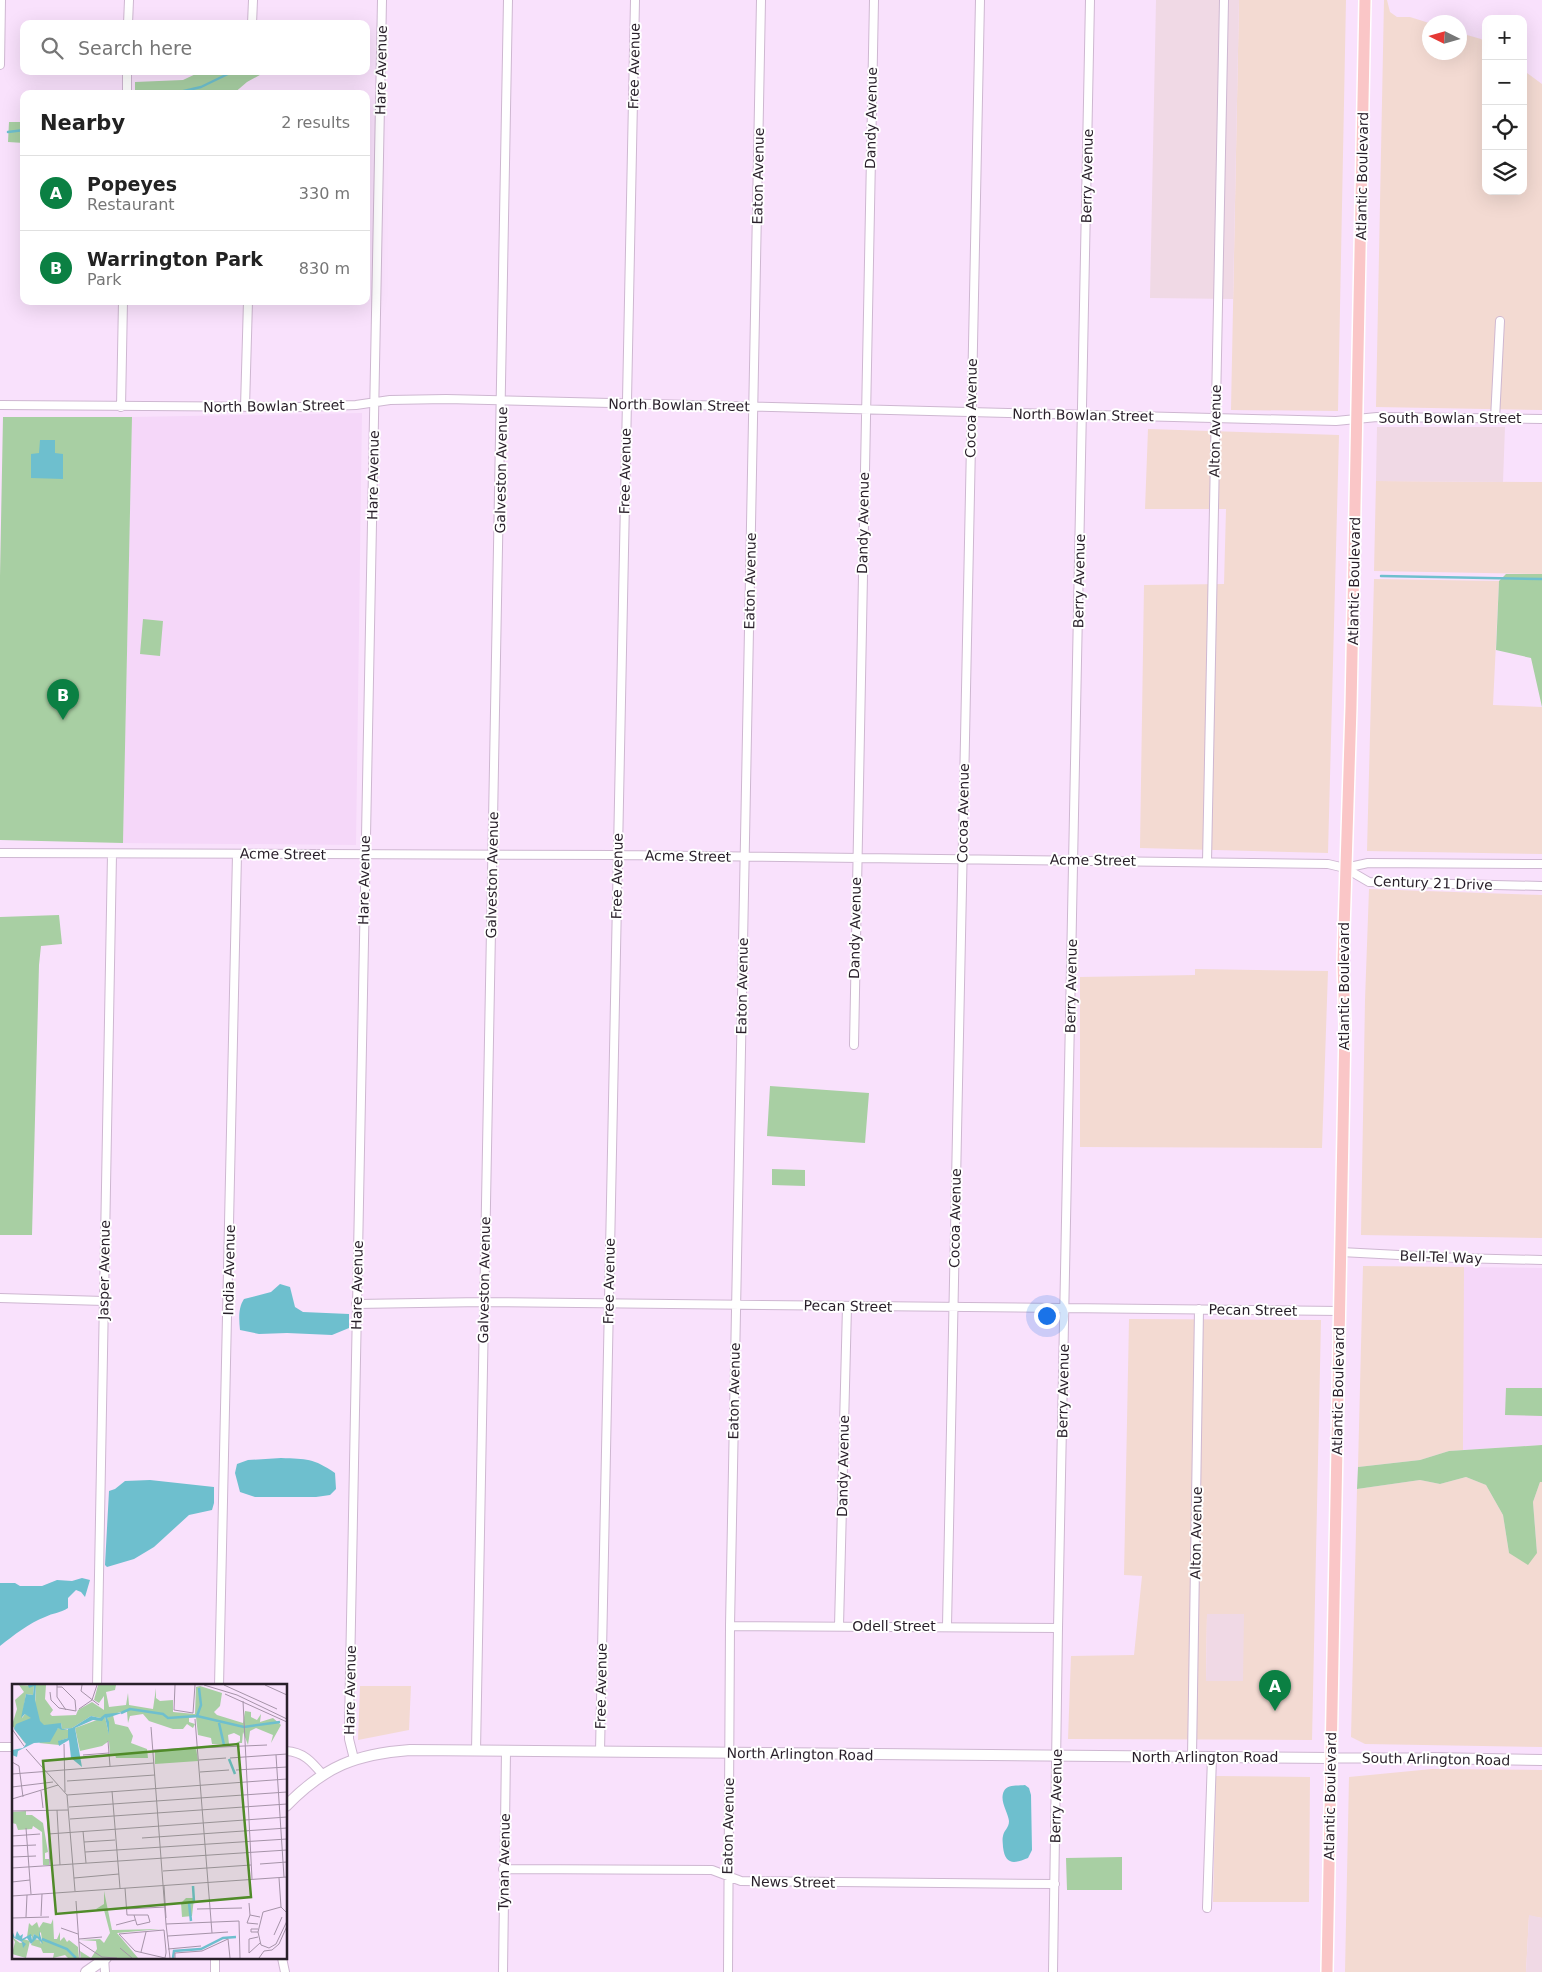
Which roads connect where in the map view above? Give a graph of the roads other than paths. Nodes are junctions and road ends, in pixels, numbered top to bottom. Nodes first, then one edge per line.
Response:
1 (1, 0) edge
2 (129, 0) edge
3 (253, 0) edge
4 (382, 0) edge
5 (508, 0) edge
6 (635, 0) edge
7 (762, 0) edge
8 (874, 0) edge
9 (980, 0) edge
10 (1090, 0) edge
11 (1224, 0) edge
12 (1365, 0) edge
13 (128, 20) edge
14 (252, 20) edge
15 (0, 65) edge
16 (128, 75) edge
17 (127, 90) edge
18 (123, 305) edge
19 (248, 305) edge
20 (1500, 321) dead end
21 (502, 401) junction
22 (375, 402) junction
23 (626, 404) junction
24 (0, 405) edge
25 (122, 407) junction
26 (245, 407) junction
27 (754, 407) junction
28 (866, 410) junction
29 (971, 412) junction
30 (1082, 415) junction
31 (1216, 418) junction
32 (1495, 418) junction
33 (1357, 419) junction
34 (1542, 419) edge
35 (0, 853) edge
36 (112, 854) junction
37 (237, 854) junction
38 (493, 854) junction
39 (365, 855) junction
40 (617, 855) junction
41 (744, 856) junction
42 (856, 857) junction
43 (962, 858) junction
44 (1073, 860) junction
45 (1208, 862) junction
46 (1542, 864) edge
47 (1345, 868) junction
48 (1542, 886) edge
49 (854, 1045) dead end
50 (1341, 1252) junction
51 (1542, 1260) edge
52 (0, 1298) edge
53 (104, 1301) junction
54 (484, 1302) junction
55 (356, 1304) junction
56 (609, 1305) junction
57 (736, 1305) junction
58 (847, 1306) junction
59 (953, 1307) junction
60 (1064, 1308) junction
61 (1199, 1309) junction
62 (1340, 1311) junction
63 (730, 1626) junction
64 (839, 1626) junction
65 (947, 1626) junction
66 (1058, 1628) junction
67 (97, 1684) edge
68 (219, 1684) edge
69 (288, 1751) edge
70 (476, 1751) junction
71 (506, 1751) junction
72 (600, 1752) junction
73 (728, 1753) junction
74 (1057, 1756) junction
75 (1192, 1757) junction
76 (1212, 1757) junction
77 (1331, 1758) junction
78 (1430, 1758) joint
79 (354, 1759) junction
80 (1542, 1760) edge
81 (324, 1775) junction
82 (288, 1804) edge
83 (503, 1870) junction
84 (727, 1875) junction
85 (1055, 1884) junction
86 (1207, 1908) dead end
87 (104, 1960) edge
88 (86, 1972) edge
89 (503, 1972) edge
90 (728, 1972) edge
91 (1053, 1972) edge
92 (1327, 1972) edge

1 - 15 street
2 - 13 street
3 - 14 street
4 - 22 street, Hare Avenue
5 - 21 street, Galveston Avenue
6 - 23 street, Free Avenue
7 - 27 street, Eaton Avenue
8 - 28 street, Dandy Avenue
9 - 29 street, Cocoa Avenue
10 - 30 street, Berry Avenue
11 - 31 street, Alton Avenue
12 - 33 main road, Atlantic Boulevard
16 - 17 street
18 - 25 street
19 - 26 street
20 - 32 street
21 - 22 street, North Bowlan Street
21 - 23 street, North Bowlan Street
21 - 38 street, Galveston Avenue
22 - 26 street, North Bowlan Street
22 - 39 street, Hare Avenue
23 - 27 street, North Bowlan Street
23 - 40 street, Free Avenue
24 - 25 street, North Bowlan Street
25 - 26 street, North Bowlan Street
27 - 28 street, North Bowlan Street
27 - 41 street, Eaton Avenue
28 - 29 street, North Bowlan Street
28 - 42 street, Dandy Avenue
29 - 30 street, North Bowlan Street
29 - 43 street, Cocoa Avenue
30 - 31 street, North Bowlan Street
30 - 44 street, Berry Avenue
31 - 33 street, North Bowlan Street
31 - 45 street, Alton Avenue
32 - 33 street, South Bowlan Street
32 - 34 street, South Bowlan Street
33 - 47 main road, Atlantic Boulevard
35 - 36 street, Acme Street
36 - 37 street, Acme Street
36 - 53 street, Jasper Avenue
37 - 39 street, Acme Street
37 - 68 street, India Avenue
38 - 39 street, Acme Street
38 - 40 street, Acme Street
38 - 54 street, Galveston Avenue
39 - 55 street, Hare Avenue
40 - 41 street, Acme Street
40 - 56 street, Free Avenue
41 - 42 street, Acme Street
41 - 57 street, Eaton Avenue
42 - 43 street, Acme Street
42 - 49 street, Dandy Avenue
43 - 44 street, Acme Street
43 - 59 street, Cocoa Avenue
44 - 45 street, Acme Street
44 - 60 street, Berry Avenue
45 - 47 street, Acme Street
46 - 47 street, Century 21 Drive
47 - 48 street, Century 21 Drive
47 - 50 main road, Atlantic Boulevard
50 - 51 street, Bell-Tel Way
50 - 62 main road, Atlantic Boulevard
52 - 53 street
53 - 67 street, Jasper Avenue
54 - 55 street, Pecan Street
54 - 56 street, Pecan Street
54 - 70 street, Galveston Avenue
55 - 79 street, Hare Avenue
56 - 57 street, Pecan Street
56 - 72 street, Free Avenue
57 - 58 street, Pecan Street
57 - 63 street, Eaton Avenue
58 - 59 street, Pecan Street
58 - 64 street, Dandy Avenue
59 - 60 street, Pecan Street
59 - 65 street, Cocoa Avenue
60 - 61 street, Pecan Street
60 - 66 street, Berry Avenue
61 - 62 street, Pecan Street
61 - 75 street, Alton Avenue
62 - 77 main road, Atlantic Boulevard
63 - 64 street, Odell Street
63 - 73 street, Eaton Avenue
64 - 65 street, Odell Street
65 - 66 street, Odell Street
66 - 74 street, Berry Avenue
69 - 81 street
70 - 71 main road, North Arlington Road
70 - 79 main road, North Arlington Road
71 - 72 main road, North Arlington Road
71 - 83 street, Tynan Avenue
72 - 73 main road, North Arlington Road
73 - 74 main road, North Arlington Road
73 - 84 street, Eaton Avenue
74 - 75 main road, North Arlington Road
74 - 85 street, Berry Avenue
75 - 76 main road, North Arlington Road
76 - 77 main road, North Arlington Road
76 - 86 street
77 - 78 street, South Arlington Road
77 - 92 main road, Atlantic Boulevard
78 - 80 main road, South Arlington Road
79 - 81 main road, North Arlington Road
81 - 82 main road, North Arlington Road
83 - 84 street, News Street
83 - 89 street, Tynan Avenue
84 - 85 street, News Street
84 - 90 street, Eaton Avenue
85 - 91 street, Berry Avenue
87 - 88 main road

